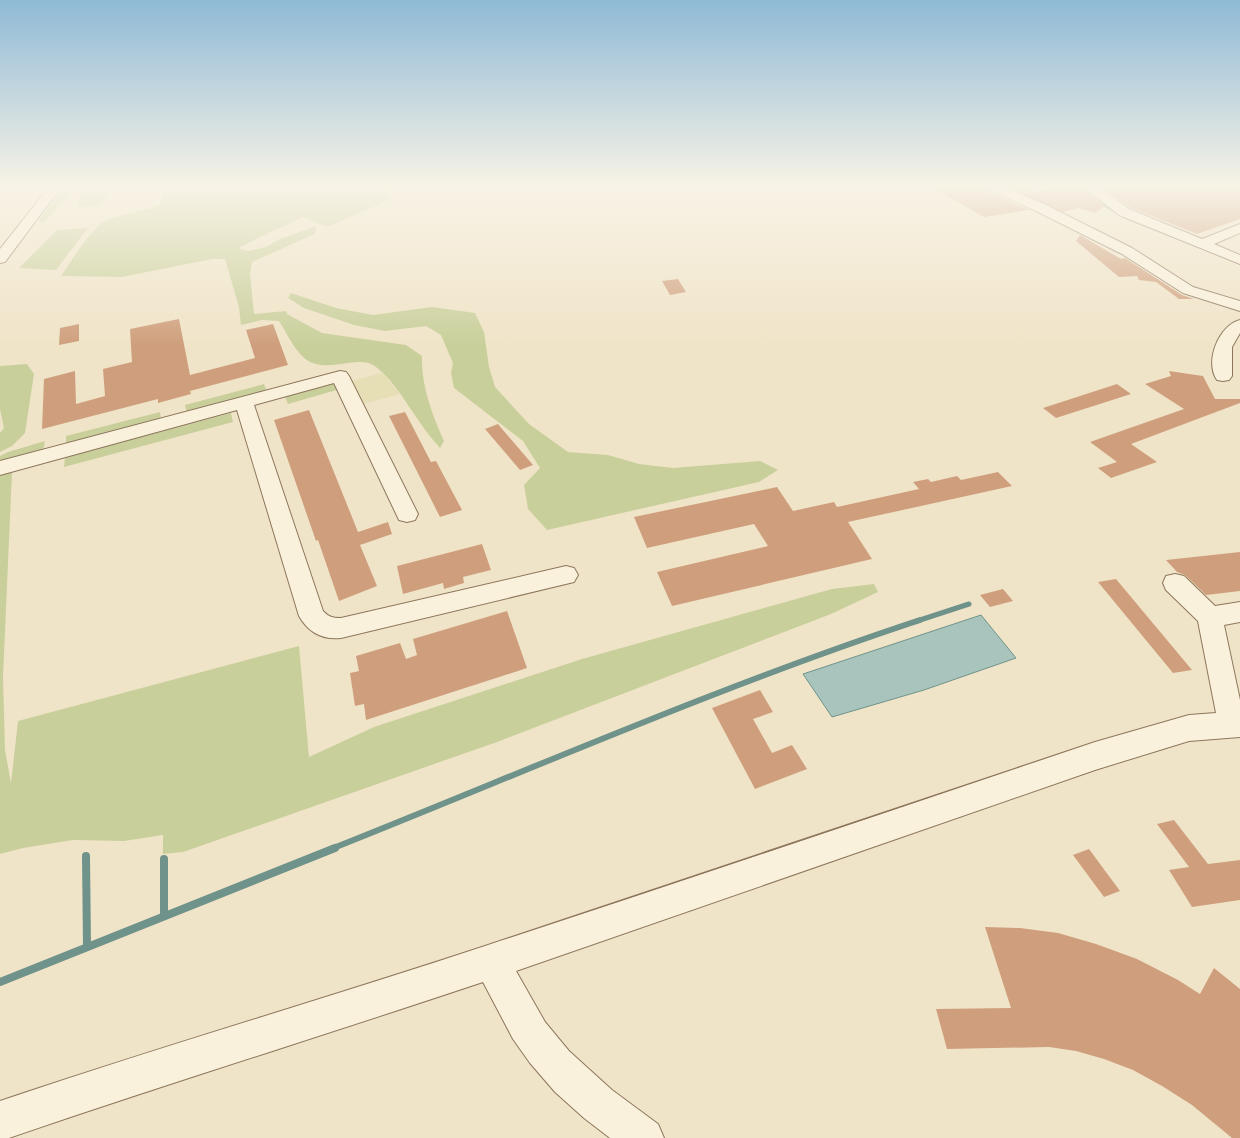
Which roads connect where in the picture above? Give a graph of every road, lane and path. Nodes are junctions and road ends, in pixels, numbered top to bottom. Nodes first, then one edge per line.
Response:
1 (15, 240) edge
2 (1104, 240) edge
3 (1192, 240) edge
4 (1225, 240) edge
5 (1214, 249) junction
6 (0, 260) edge
7 (1240, 260) edge
8 (1240, 306) edge
9 (1240, 325) edge
10 (1223, 376) dead end
11 (244, 402) junction
12 (0, 468) edge
13 (407, 514) dead end
14 (566, 575) dead end
15 (1175, 583) dead end
16 (1240, 612) edge
17 (1210, 617) junction
18 (1236, 724) edge
19 (492, 962) junction
20 (0, 1121) edge
21 (644, 1138) edge

1 - 6 street
2 - 8 street
3 - 5 street
4 - 5 street
5 - 7 street
9 - 10 street
11 - 12 street
11 - 13 street
11 - 14 street
15 - 17 street
16 - 17 street
17 - 18 street
18 - 19 street
19 - 20 street
19 - 21 street

